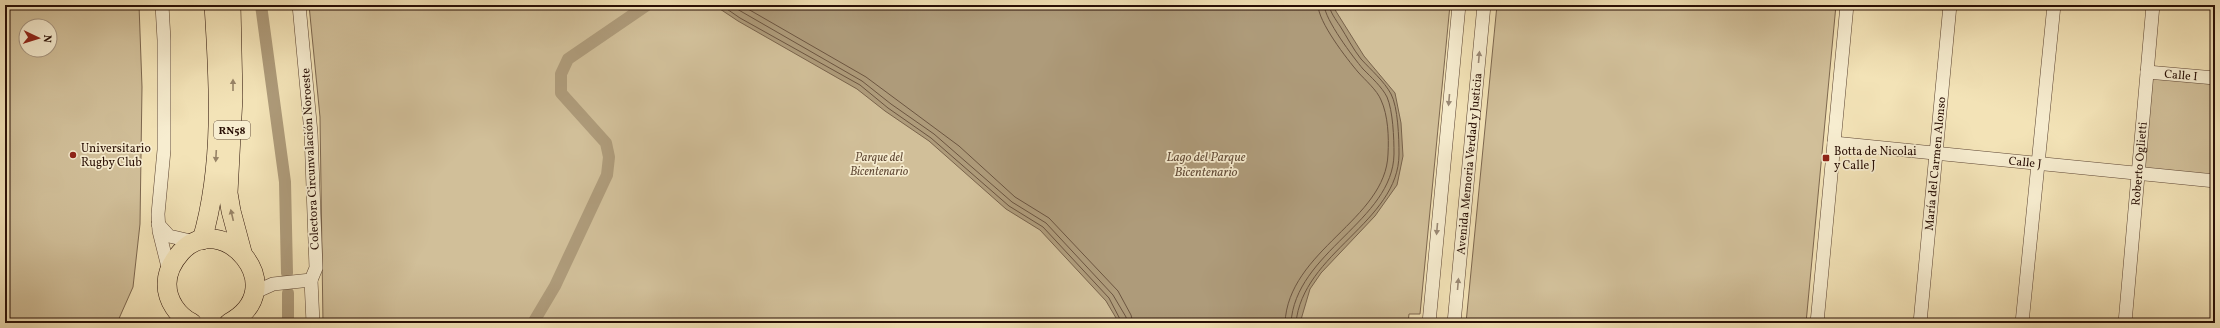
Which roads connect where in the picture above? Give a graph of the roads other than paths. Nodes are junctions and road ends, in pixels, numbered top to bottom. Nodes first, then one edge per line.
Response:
1 (162, 5) edge
2 (214, 5) edge
3 (231, 5) edge
4 (298, 5) edge
5 (1458, 5) edge
6 (1484, 5) edge
7 (1847, 5) edge
8 (1950, 5) edge
9 (2054, 5) edge
10 (2153, 5) edge
11 (2147, 72) junction
12 (2215, 78) edge
13 (1834, 143) junction
14 (1936, 153) junction
15 (2038, 163) junction
16 (2139, 173) junction
17 (2215, 181) edge
18 (158, 224) junction
19 (199, 241) junction
20 (247, 260) junction
21 (169, 271) junction
22 (311, 280) junction
23 (279, 284) junction
24 (254, 293) junction
25 (184, 320) edge
26 (234, 321) edge
27 (313, 323) edge
28 (1429, 323) edge
29 (1454, 323) edge
30 (1817, 323) edge
31 (1920, 323) edge
32 (2022, 323) edge
33 (2125, 323) edge

1 - 18 street
2 -> 19 highway, RN58
20 -> 3 highway, RN58
4 - 22 street, Colectora Circunvalación Noroeste
5 -> 28 street, Avenida Memoria Verdad y Justicia
29 -> 6 street, Avenida Memoria Verdad y Justicia
7 - 13 street
8 - 14 street, María del Carmen Alonso
9 - 15 street
10 - 11 street, Roberto Oglietti
11 - 12 street, Calle I
11 - 16 street, Roberto Oglietti
13 - 14 street, Calle J
13 - 30 street
14 - 15 street, Calle J
14 - 31 street, María del Carmen Alonso
15 - 16 street, Calle J
15 - 32 street
16 - 17 street, Calle J
16 - 33 street, Roberto Oglietti
18 - 19 street
18 - 21 street
19 - 20 highway
19 - 21 highway
20 - 23 street
20 - 24 highway, RN58
21 - 25 highway
22 - 23 street
22 - 27 street, Colectora Circunvalación Noroeste
23 - 24 street
24 - 26 highway

